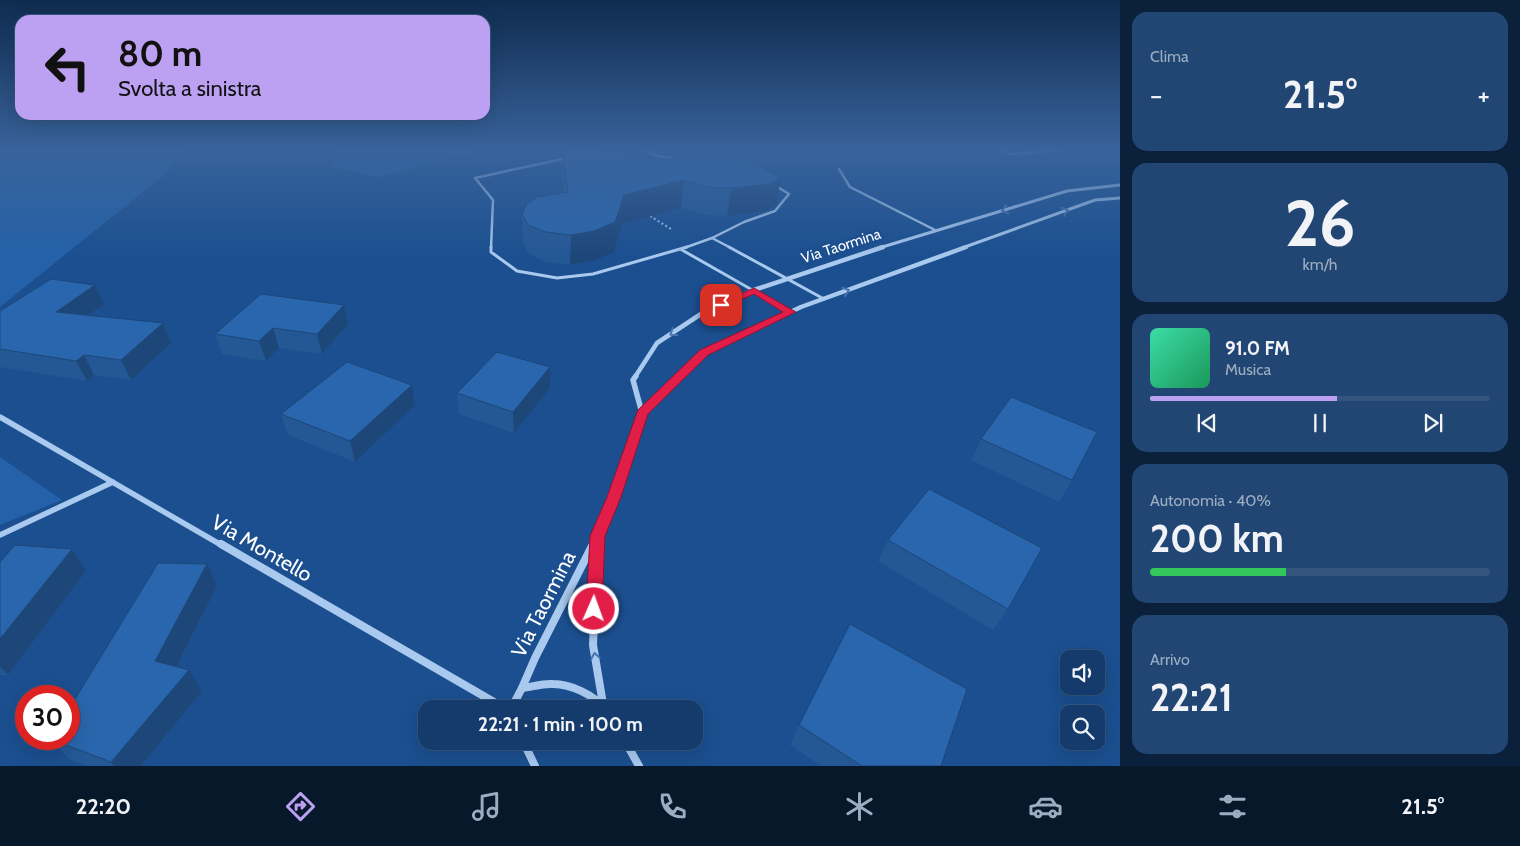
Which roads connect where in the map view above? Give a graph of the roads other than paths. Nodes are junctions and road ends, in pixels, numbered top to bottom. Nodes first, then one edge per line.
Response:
1 (481, 185) edge
2 (774, 185) edge
3 (849, 185) edge
4 (1120, 185) edge
5 (1120, 198) edge
6 (934, 230) junction
7 (712, 238) junction
8 (682, 249) junction
9 (785, 279) junction
10 (754, 290) junction
11 (824, 299) junction
12 (791, 312) junction
13 (642, 413) junction
14 (0, 417) edge
15 (113, 482) junction
16 (0, 535) edge
17 (597, 536) junction
18 (522, 688) junction
19 (490, 700) edge
20 (516, 700) edge
21 (593, 700) edge
22 (603, 700) edge
23 (527, 750) edge
24 (630, 750) edge
25 (535, 766) edge
26 (639, 766) edge

1 - 8 lane
2 - 7 lane
3 - 6 lane
4 -> 6 street, Via Taormina
11 -> 5 street, Via Taormina
6 - 9 street, Via Taormina
7 - 8 lane
7 - 9 lane
8 - 10 lane
9 - 10 street, Via Taormina
9 - 11 lane
10 - 12 lane
10 -> 13 street, Via Taormina
11 - 12 street, Via Taormina
12 - 13 street, Via Taormina
13 - 17 street, Via Taormina
14 - 15 street, Via Montello
15 - 16 street
15 - 19 street, Via Montello
17 - 18 street, Via Taormina
22 -> 17 street, Via Taormina
18 - 20 street, Via Taormina
18 - 21 street
23 - 25 street
24 - 26 street

